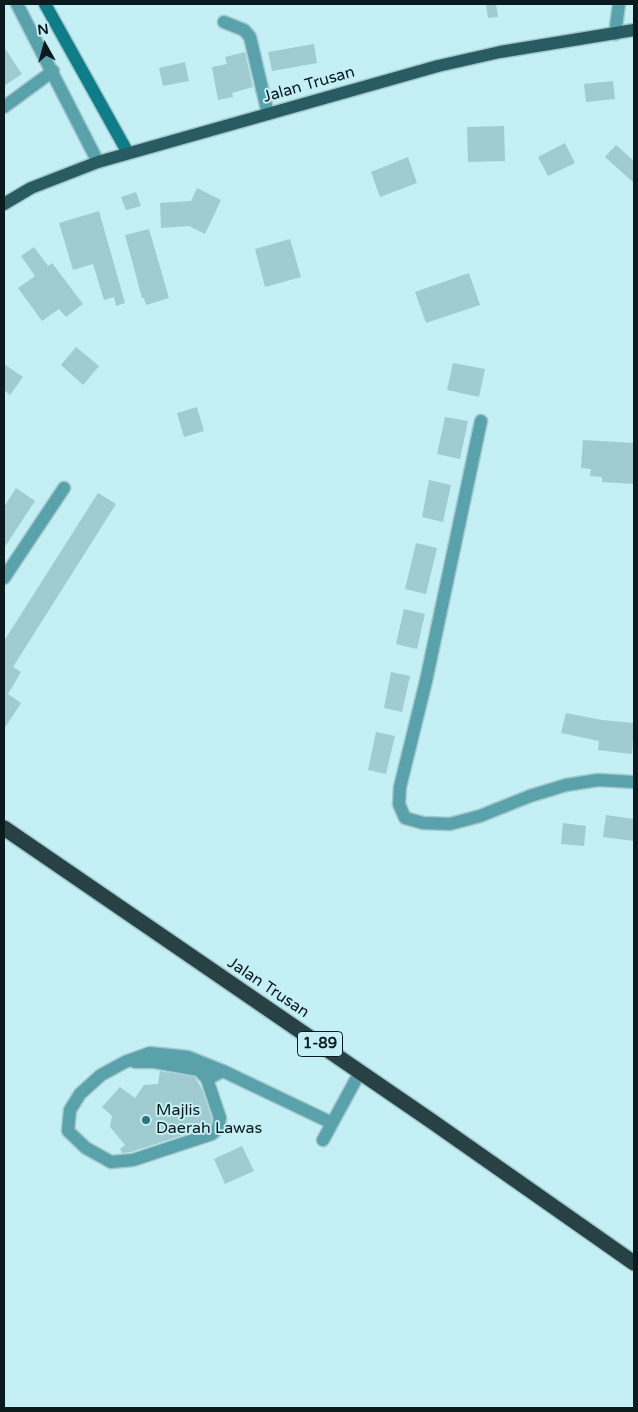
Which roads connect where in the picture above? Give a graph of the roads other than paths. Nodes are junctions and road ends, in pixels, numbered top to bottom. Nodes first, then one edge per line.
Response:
1 (17, 4) edge
2 (45, 4) edge
3 (619, 4) edge
4 (224, 22) dead end
5 (634, 30) edge
6 (615, 34) junction
7 (53, 71) junction
8 (4, 107) edge
9 (268, 114) junction
10 (128, 153) junction
11 (98, 162) junction
12 (4, 204) edge
13 (481, 421) dead end
14 (64, 488) dead end
15 (4, 578) edge
16 (634, 782) edge
17 (4, 828) edge
18 (125, 1062) junction
19 (223, 1071) junction
20 (360, 1072) junction
21 (207, 1079) junction
22 (332, 1123) junction
23 (323, 1140) dead end
24 (634, 1263) edge

1 - 7 street
2 - 10 street
3 - 6 street
4 - 9 street
5 - 6 main road, Jalan Trusan
6 - 9 main road, Jalan Trusan
7 - 8 street
7 - 11 street
9 - 10 main road, Jalan Trusan
10 - 11 main road, Jalan Trusan
11 - 12 main road, Jalan Trusan
13 - 16 street
14 - 15 street
17 - 20 highway, Jalan Trusan / 1-89
18 - 19 street
18 - 21 street
18 - 21 street
19 - 21 street
19 - 22 street
20 - 22 street
20 - 24 highway, Jalan Trusan / 1-89
22 - 23 street

